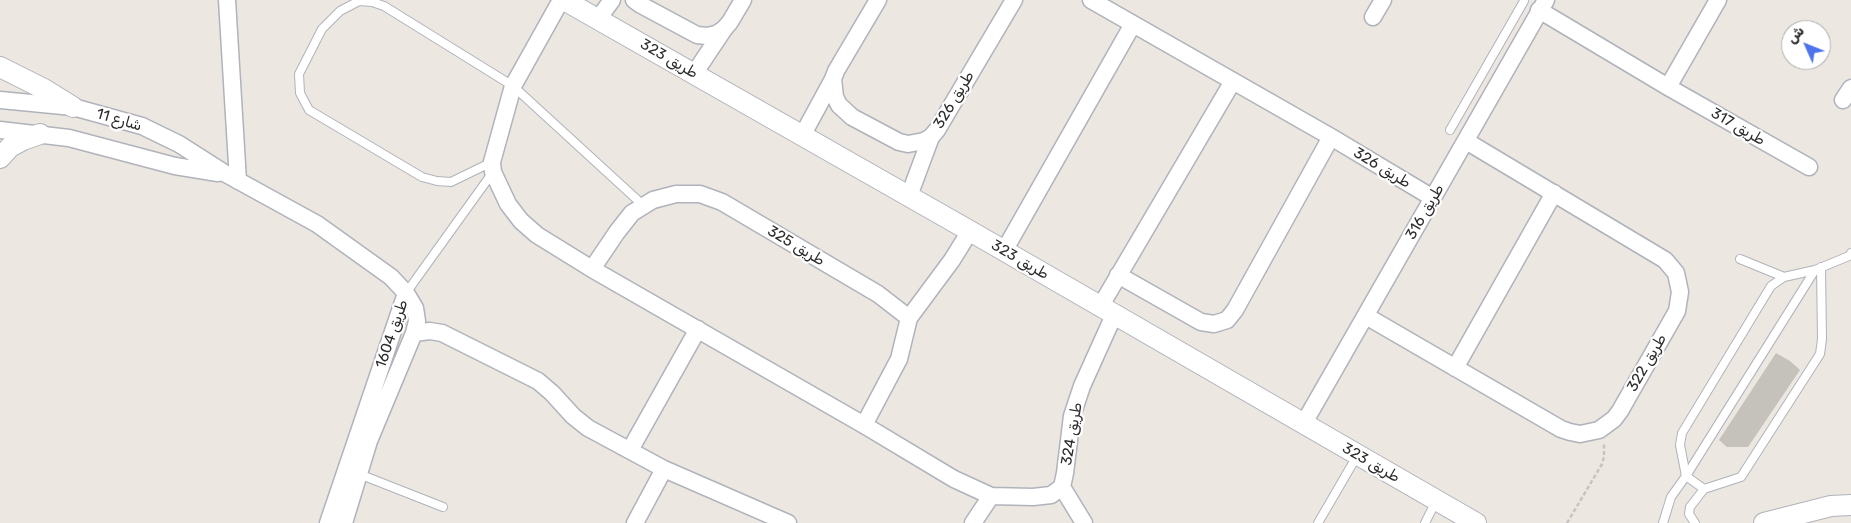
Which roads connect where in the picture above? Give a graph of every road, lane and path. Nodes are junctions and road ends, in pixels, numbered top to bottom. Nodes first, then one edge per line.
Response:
1 (227, 0) edge
2 (562, 0) edge
3 (612, 0) edge
4 (634, 0) edge
5 (743, 0) edge
6 (878, 0) edge
7 (1014, 0) edge
8 (1091, 0) edge
9 (1718, 0) edge
10 (1524, 1) edge
11 (1543, 5) edge
12 (598, 19) junction
13 (1133, 24) junction
14 (724, 29) junction
15 (0, 67) edge
16 (694, 74) junction
17 (834, 79) junction
18 (1233, 81) junction
19 (513, 86) junction
20 (1668, 86) junction
21 (0, 100) edge
22 (73, 107) junction
23 (0, 130) edge
24 (1450, 130) dead end
25 (40, 134) junction
26 (802, 136) junction
27 (932, 137) junction
28 (1331, 137) junction
29 (1466, 141) junction
30 (0, 158) edge
31 (493, 167) junction
32 (1809, 167) dead end
33 (232, 178) junction
34 (1554, 194) junction
35 (908, 196) junction
36 (1433, 198) junction
37 (644, 206) junction
38 (970, 231) junction
39 (1004, 251) junction
40 (1851, 252) edge
41 (1740, 259) dead end
42 (1818, 268) junction
43 (592, 269) junction
44 (1118, 275) junction
45 (1784, 278) junction
46 (406, 293) junction
47 (1107, 311) junction
48 (1366, 316) junction
49 (909, 318) junction
50 (698, 329) junction
51 (414, 333) junction
52 (1456, 368) junction
53 (1304, 423) junction
54 (864, 425) junction
55 (1598, 430) junction
56 (630, 450) junction
57 (1357, 456) junction
58 (664, 469) junction
59 (359, 474) junction
60 (1686, 476) junction
61 (1062, 486) junction
62 (1704, 489) junction
63 (991, 496) junction
64 (1851, 497) edge
65 (1436, 501) junction
66 (1851, 505) edge
67 (1831, 506) junction
68 (443, 507) dead end
69 (339, 521) edge
70 (635, 523) edge
71 (788, 523) edge
72 (973, 523) edge
73 (1084, 523) edge
74 (1318, 523) edge
75 (1425, 523) edge
76 (1476, 523) edge
77 (1567, 523) edge
78 (1663, 523) edge
79 (1695, 523) edge
80 (1764, 523) edge

1 - 33 street
2 - 12 street, طريق 323
2 - 19 street
3 - 12 street
4 - 14 street
5 - 14 street
6 - 17 street
7 - 27 street, طريق 326
8 - 13 street, طريق 326
9 - 20 street
10 - 24 lane
11 - 20 street, طريق 317
11 - 29 street, طريق 316
12 - 16 street, طريق 323
13 - 18 street, طريق 326
13 - 39 street
14 - 16 street
15 - 22 street
16 - 26 street, طريق 323
17 - 26 street
17 - 27 street, طريق 326
18 - 28 street, طريق 326
18 - 44 street, طريق 324
19 - 31 street
19 - 31 lane
19 - 37 lane
20 - 32 street, طريق 317
21 - 22 street, شارع 11
22 - 33 street, شارع 11
23 - 25 street, شارع 11
25 - 30 street
25 - 33 street, شارع 11
26 - 35 street, طريق 323
27 - 35 street
28 - 36 street, طريق 326
28 - 44 street
29 - 34 street, طريق 322
29 - 36 street, طريق 316
31 - 43 street
31 - 46 lane
33 - 46 street, شارع 11
34 - 52 street
34 - 55 street, طريق 322
35 - 38 street, طريق 323
36 - 48 street, طريق 316
37 - 43 street, طريق 325
37 - 49 street, طريق 325
38 - 39 street, طريق 323
38 - 49 street
39 - 47 street, طريق 323
40 - 42 lane
41 - 45 lane
42 - 45 lane
42 - 60 lane
42 - 62 lane
43 - 50 street
44 - 47 street, طريق 324
45 - 60 lane
46 - 51 street, طريق 1604
46 - 69 street, طريق 1604
47 - 53 street, طريق 323
47 - 61 street, طريق 324
48 - 52 street
48 - 53 street, طريق 316
49 - 54 street
50 - 54 street
50 - 56 street
51 - 56 street
51 - 59 street, طريق 1604
52 - 55 street
53 - 57 street, طريق 323
54 - 63 street
55 - 77 path
56 - 58 street
57 - 65 street, طريق 323
57 - 74 lane
58 - 70 street
58 - 71 street
59 - 68 lane
59 - 69 street, طريق 1604
60 - 62 lane
60 - 78 lane
61 - 63 street
61 - 73 street, طريق 324
62 - 79 lane
63 - 72 street
64 - 67 street
65 - 75 lane
65 - 76 street, طريق 323
66 - 67 street
67 - 80 street

